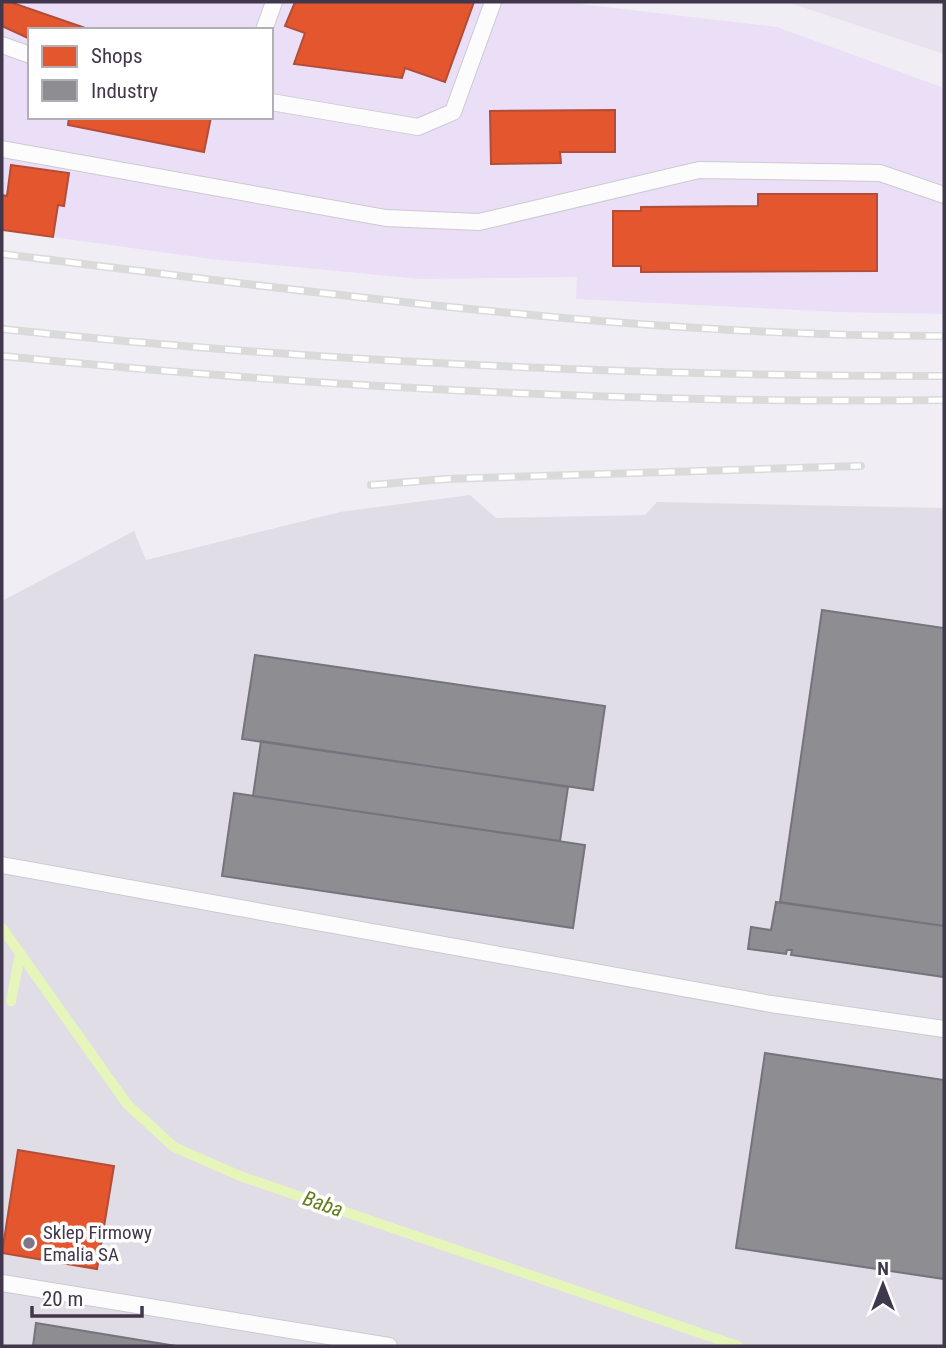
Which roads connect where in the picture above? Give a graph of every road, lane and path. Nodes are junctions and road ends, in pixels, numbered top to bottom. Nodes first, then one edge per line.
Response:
1 (274, 2) edge
2 (494, 2) edge
3 (265, 28) edge
4 (2, 45) edge
5 (28, 54) edge
6 (273, 102) edge
7 (2, 149) edge
8 (944, 195) edge
9 (2, 865) edge
10 (944, 1029) edge
11 (2, 1283) edge
12 (389, 1346) edge

1 - 3 lane
2 - 6 lane
4 - 5 lane
7 - 8 lane
9 - 10 lane
11 - 12 lane

